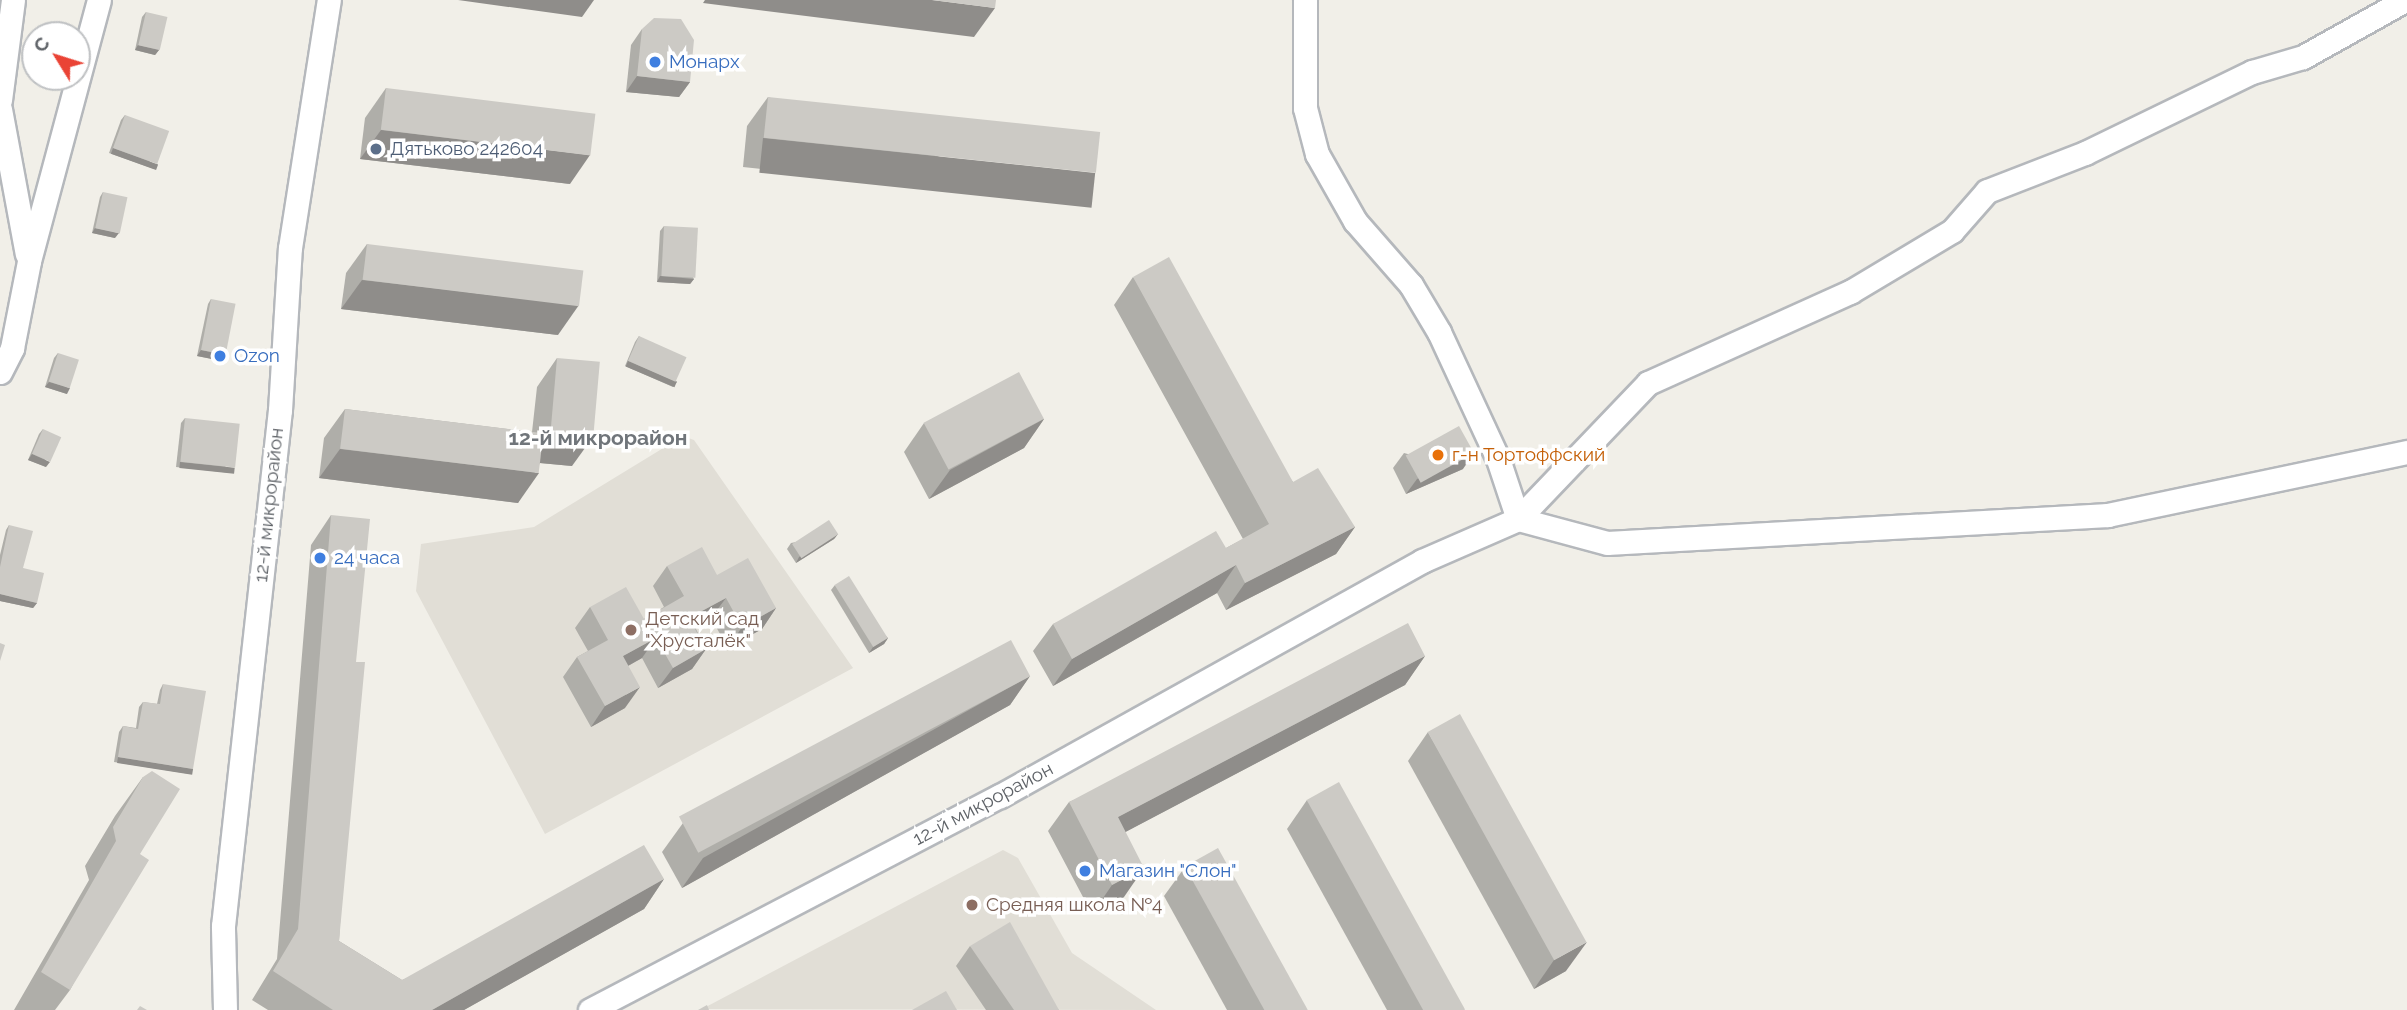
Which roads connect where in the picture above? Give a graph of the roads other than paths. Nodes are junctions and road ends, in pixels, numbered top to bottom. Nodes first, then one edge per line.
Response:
1 (13, 0) edge
2 (99, 0) edge
3 (330, 0) edge
4 (1305, 0) edge
5 (2404, 0) edge
6 (0, 100) edge
7 (0, 109) edge
8 (29, 261) junction
9 (0, 372) edge
10 (2407, 452) edge
11 (1518, 519) junction
12 (225, 1010) edge
13 (590, 1010) edge

1 - 6 street
2 - 8 street
3 - 12 street, 12-й микрорайон
4 - 11 street
5 - 11 street
7 - 8 street
8 - 9 street
10 - 11 street
11 - 13 street, 12-й микрорайон

